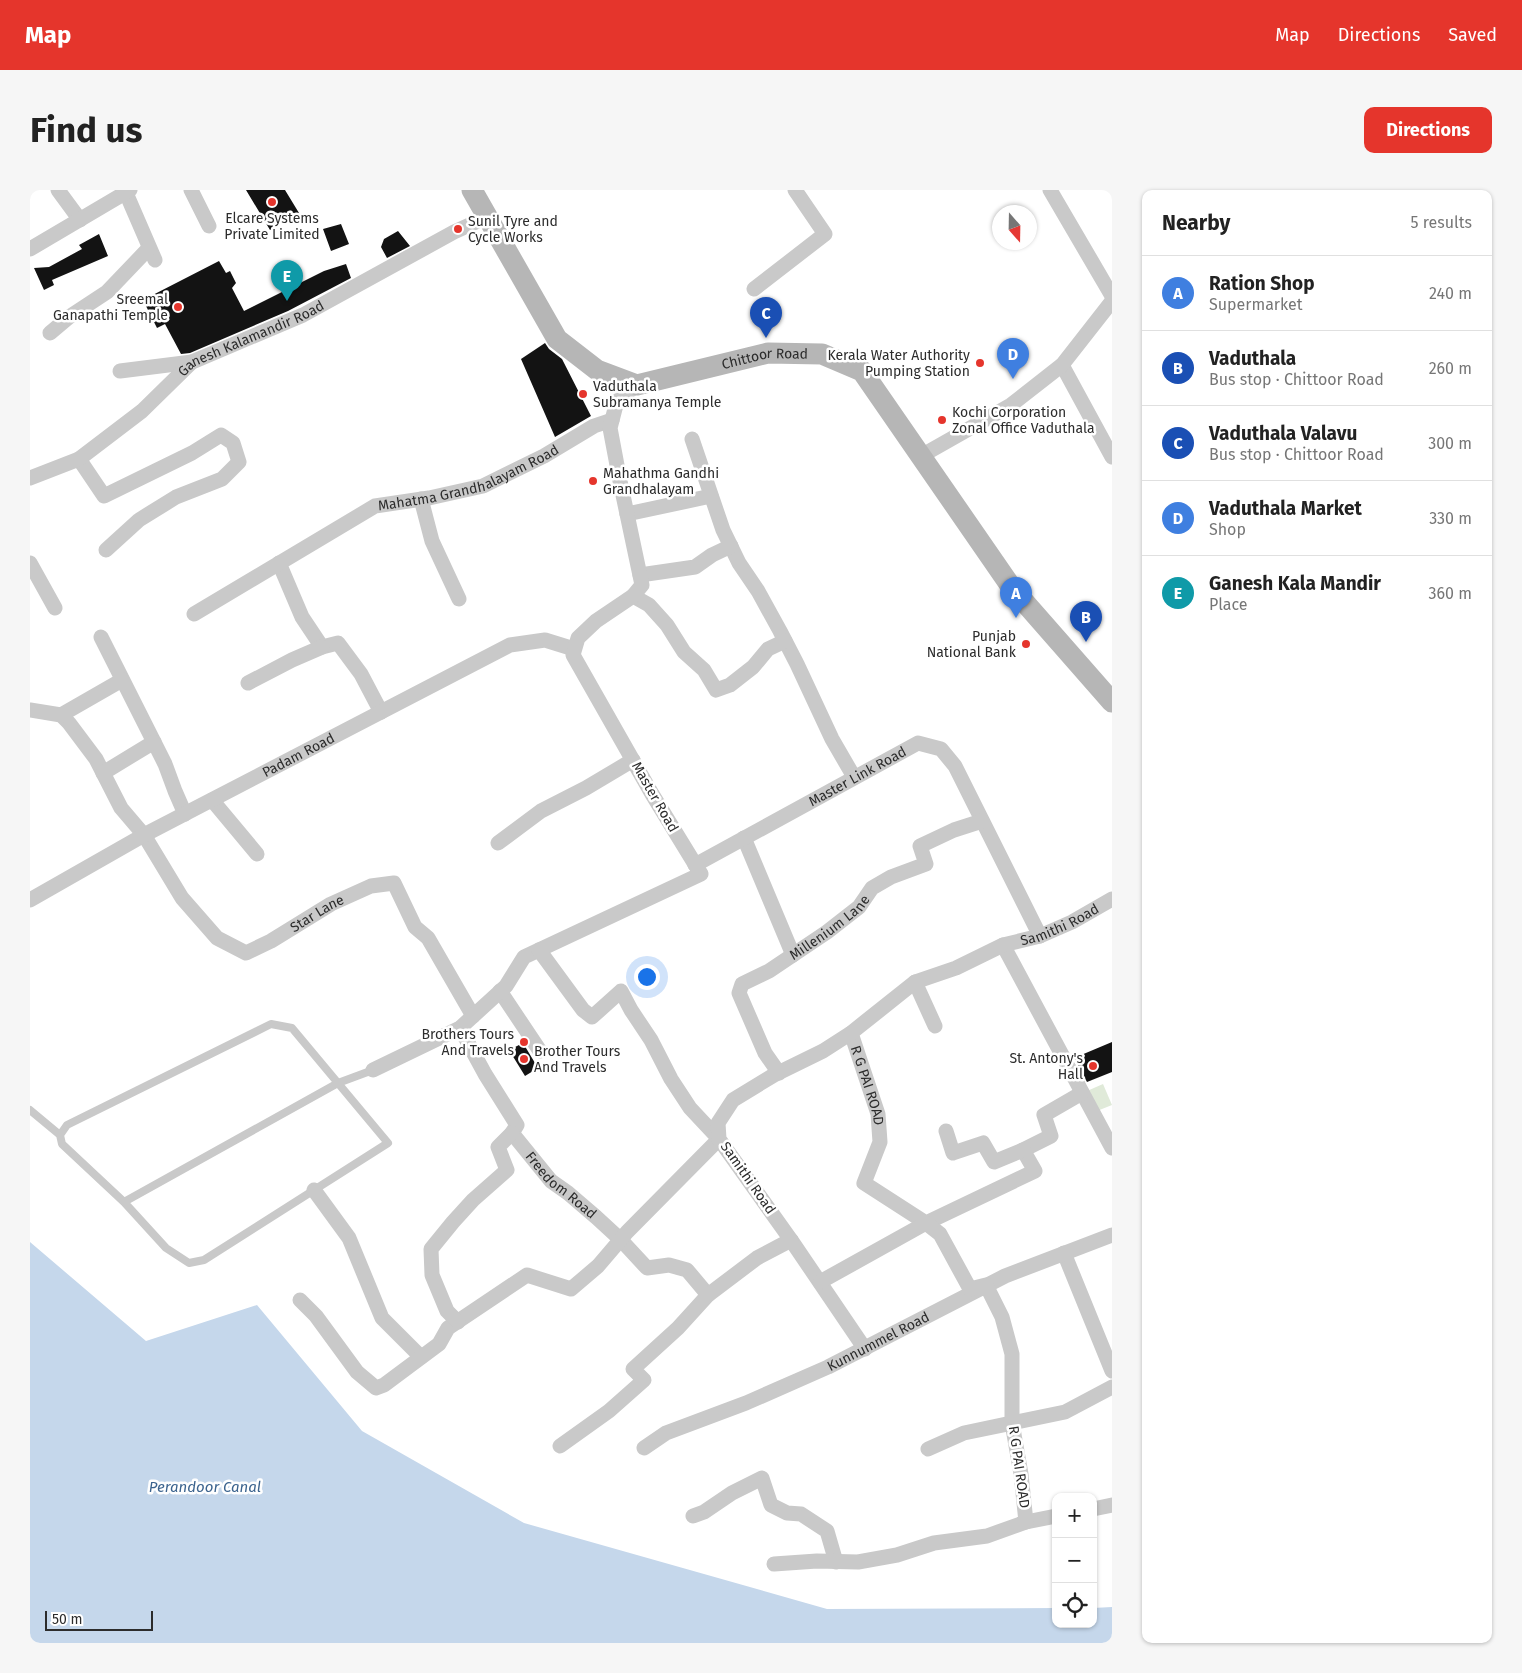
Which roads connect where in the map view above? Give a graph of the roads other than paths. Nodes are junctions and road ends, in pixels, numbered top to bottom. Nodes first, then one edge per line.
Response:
1 (58, 190) edge
2 (191, 190) edge
3 (472, 190) edge
4 (795, 190) edge
5 (1050, 190) edge
6 (128, 191) edge
7 (487, 217) junction
8 (80, 220) junction
9 (209, 226) dead end
10 (30, 249) edge
11 (754, 289) dead end
12 (1112, 296) edge
13 (1112, 302) edge
14 (50, 333) dead end
15 (192, 362) junction
16 (1062, 366) junction
17 (120, 372) dead end
18 (637, 385) junction
19 (612, 420) junction
20 (692, 439) dead end
21 (921, 456) junction
22 (1112, 457) edge
23 (79, 459) junction
24 (30, 478) edge
25 (711, 496) junction
26 (421, 500) junction
27 (627, 514) junction
28 (731, 546) junction
29 (106, 550) dead end
30 (30, 563) edge
31 (279, 563) junction
32 (640, 575) junction
33 (633, 596) junction
34 (459, 599) dead end
35 (55, 608) dead end
36 (194, 614) dead end
37 (101, 637) dead end
38 (785, 640) junction
39 (322, 647) junction
40 (574, 650) junction
41 (122, 680) junction
42 (248, 683) dead end
43 (1112, 702) edge
44 (30, 710) edge
45 (381, 712) junction
46 (60, 715) junction
47 (154, 742) junction
48 (633, 760) junction
49 (103, 773) junction
50 (854, 777) junction
51 (212, 800) junction
52 (185, 814) junction
53 (982, 821) junction
54 (144, 835) junction
55 (744, 838) junction
56 (498, 843) dead end
57 (257, 854) dead end
58 (695, 865) junction
59 (1112, 898) edge
60 (30, 900) edge
61 (1040, 936) junction
62 (1003, 945) junction
63 (539, 950) junction
64 (793, 955) junction
65 (915, 982) junction
66 (500, 992) junction
67 (473, 1016) junction
68 (935, 1026) dead end
69 (460, 1028) junction
70 (851, 1033) junction
71 (540, 1051) dead end
72 (373, 1070) joint
73 (779, 1073) junction
74 (338, 1083) junction
75 (1082, 1093) junction
76 (30, 1110) edge
77 (946, 1131) dead end
78 (512, 1133) junction
79 (60, 1135) junction
80 (719, 1138) junction
81 (1112, 1148) edge
82 (1023, 1150) junction
83 (314, 1190) junction
84 (124, 1202) junction
85 (926, 1223) junction
86 (1112, 1235) edge
87 (621, 1240) junction
88 (791, 1240) junction
89 (1064, 1253) junction
90 (820, 1282) junction
91 (986, 1285) junction
92 (708, 1295) junction
93 (300, 1300) dead end
94 (458, 1322) junction
95 (866, 1349) junction
96 (421, 1358) junction
97 (1112, 1371) edge
98 (1112, 1387) edge
99 (1012, 1423) junction
100 (560, 1446) dead end
101 (644, 1448) dead end
102 (928, 1449) dead end
103 (1112, 1505) edge
104 (1097, 1508) edge
105 (693, 1516) dead end
106 (1052, 1517) edge
107 (1026, 1522) junction
108 (836, 1562) junction
109 (774, 1564) dead end

1 - 8 street
2 - 9 street
3 - 7 main road
4 - 11 street
5 - 12 street
6 - 8 street
6 - 14 street
7 - 15 street, Ganesh Kalamandir Road
7 - 18 main road
8 - 10 street
13 - 16 street
15 - 17 street
15 - 23 street, Ganesh Kalamandir Road
16 - 21 street
16 - 22 street
18 - 19 street
18 - 21 main road, Chittoor Road
19 - 26 street, Mahatma Grandhalayam Road
19 - 27 street
20 - 25 street
21 - 43 main road, Chittoor Road
23 - 24 street, Ganesh Kalamandir Road
23 - 29 street
25 - 27 street
25 - 28 street
26 - 31 street, Mahatma Grandhalayam Road
26 - 34 street
27 - 32 street
28 - 32 street
28 - 38 street
30 - 35 street
31 - 36 street, Mahatma Grandhalayam Road
31 - 39 street
32 - 33 street
33 - 38 street
33 - 40 street
37 - 41 street
38 - 50 street
39 - 42 street
39 - 45 street
40 - 45 street, Padam Road
40 - 48 street, Master Road
41 - 46 street
41 - 47 street
44 - 46 street
45 - 51 street, Padam Road
46 - 49 street
47 - 49 street
47 - 52 street
48 - 56 street
48 - 58 street, Master Road
49 - 54 street
50 - 53 street, Master Link Road
50 - 55 street, Master Link Road
51 - 52 street, Padam Road
51 - 57 street
52 - 54 street, Padam Road
53 - 61 street, Master Link Road
53 - 64 street, Millenium Lane
54 - 60 street, Padam Road
54 - 67 street, Star Lane
55 - 58 street, Master Link Road
55 - 64 street
58 - 63 street
59 - 61 street, Samithi Road
61 - 62 street, Samithi Road
62 - 65 street, Samithi Road
62 - 75 street
63 - 66 street
63 - 80 street
64 - 73 street, Millenium Lane
65 - 68 street
65 - 70 street, Samithi Road
66 - 67 street
66 - 71 street
67 - 69 street
69 - 72 street
69 - 78 street, Freedom Road
70 - 73 street, Samithi Road
70 - 85 street, R G PAI ROAD
72 - 74 lane
73 - 80 street, Samithi Road
74 - 79 lane
74 - 83 lane
74 - 84 lane
75 - 81 street
75 - 82 street
76 - 79 lane
77 - 82 street
78 - 87 street, Freedom Road
78 - 94 street
79 - 84 lane
80 - 87 street
80 - 88 street, Samithi Road
82 - 85 street
83 - 84 lane
83 - 96 street
85 - 90 street
85 - 91 street, R G PAI ROAD
86 - 89 street, Kunnummel Road
87 - 92 street, Freedom Road
87 - 94 street
88 - 90 street, Samithi Road
88 - 92 street
89 - 91 street, Kunnummel Road
89 - 97 street
90 - 95 street, Samithi Road
91 - 95 street, Kunnummel Road
91 - 99 street, R G PAI ROAD
92 - 100 street
93 - 96 street
94 - 96 street
95 - 101 street, Kunnummel Road
98 - 99 street
99 - 102 street
99 - 107 street, R G PAI ROAD
103 - 104 street
105 - 108 street
106 - 107 street
107 - 108 street, R G PAI ROAD
108 - 109 street, R G PAI ROAD

